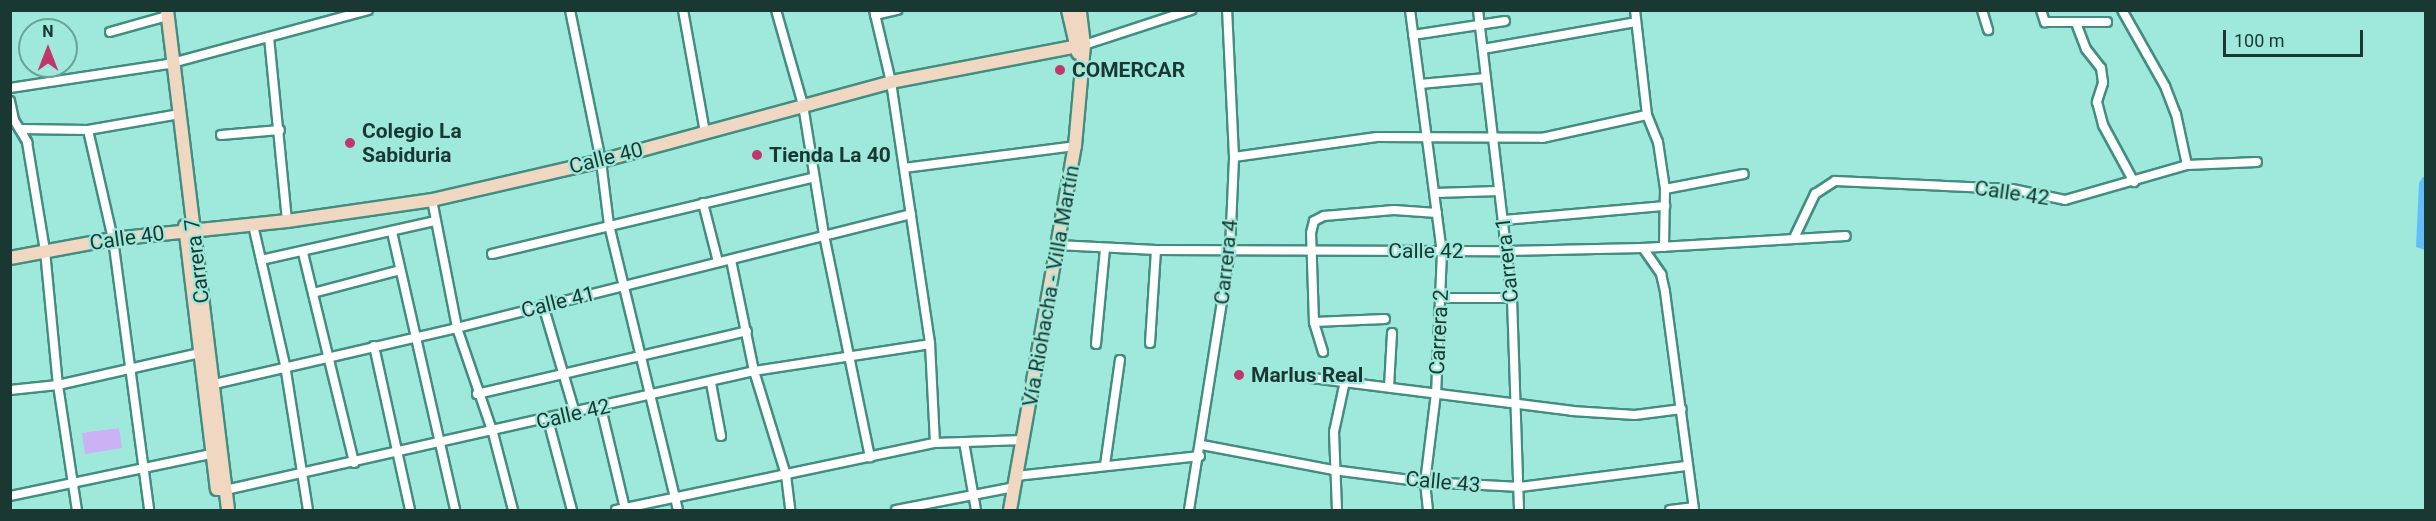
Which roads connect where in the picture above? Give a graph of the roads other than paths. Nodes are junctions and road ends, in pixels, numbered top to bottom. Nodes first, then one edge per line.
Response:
1 (368, 10) edge
2 (570, 10) edge
3 (683, 10) edge
4 (776, 10) edge
5 (897, 10) edge
6 (1068, 10) edge
7 (1080, 10) edge
8 (1191, 10) edge
9 (1227, 10) edge
10 (1410, 10) edge
11 (1478, 10) edge
12 (1635, 10) edge
13 (1982, 10) edge
14 (2041, 10) edge
15 (2122, 10) edge
16 (874, 13) edge
17 (164, 14) edge
18 (1505, 21) dead end
19 (1636, 22) junction
20 (2107, 22) dead end
21 (2076, 23) junction
22 (1479, 24) junction
23 (1988, 30) dead end
24 (110, 32) dead end
25 (1413, 35) junction
26 (269, 37) junction
27 (1079, 45) junction
28 (1483, 49) junction
29 (171, 63) junction
30 (1486, 78) junction
31 (891, 82) junction
32 (1420, 84) junction
33 (10, 88) edge
34 (10, 101) edge
35 (803, 105) junction
36 (177, 115) junction
37 (1647, 115) junction
38 (12, 121) edge
39 (20, 129) junction
40 (88, 130) junction
41 (280, 130) junction
42 (705, 132) junction
43 (221, 135) dead end
44 (1427, 136) junction
45 (1494, 139) junction
46 (1075, 146) junction
47 (1234, 156) junction
48 (601, 160) junction
49 (2257, 162) dead end
50 (2187, 165) junction
51 (904, 168) junction
52 (1744, 174) dead end
53 (814, 177) junction
54 (2134, 182) junction
55 (1665, 189) junction
56 (1498, 191) junction
57 (1435, 193) junction
58 (432, 200) junction
59 (703, 203) junction
60 (1665, 206) junction
61 (1437, 213) junction
62 (911, 214) junction
63 (1504, 220) junction
64 (287, 221) junction
65 (436, 221) junction
66 (253, 225) junction
67 (609, 225) junction
68 (189, 229) junction
69 (392, 232) junction
70 (824, 235) junction
71 (1846, 236) dead end
72 (1794, 238) junction
73 (113, 239) junction
74 (1057, 245) junction
75 (1664, 247) junction
76 (1643, 248) junction
77 (1105, 249) junction
78 (1156, 250) junction
79 (1230, 250) junction
80 (1312, 250) junction
81 (45, 251) junction
82 (1507, 251) junction
83 (1442, 252) junction
84 (303, 253) junction
85 (492, 255) dead end
86 (10, 258) edge
87 (261, 260) junction
88 (731, 260) junction
89 (718, 262) junction
90 (400, 270) junction
91 (626, 285) junction
92 (313, 293) junction
93 (1442, 298) junction
94 (1512, 298) junction
95 (543, 305) junction
96 (1385, 319) dead end
97 (1314, 322) junction
98 (457, 328) junction
99 (747, 331) junction
100 (1392, 333) dead end
101 (415, 337) junction
102 (1150, 343) dead end
103 (930, 344) junction
104 (1096, 344) dead end
105 (374, 346) junction
106 (204, 352) junction
107 (1323, 352) dead end
108 (642, 353) junction
109 (328, 356) junction
110 (851, 358) junction
111 (1120, 360) dead end
112 (285, 365) junction
113 (131, 369) junction
114 (754, 371) junction
115 (564, 372) junction
116 (1312, 378) dead end
117 (1345, 381) junction
118 (711, 383) junction
119 (58, 385) junction
120 (208, 385) junction
121 (1389, 387) junction
122 (10, 390) edge
123 (652, 393) junction
124 (1436, 393) junction
125 (477, 394) junction
126 (1519, 406) junction
127 (601, 408) junction
128 (1682, 409) junction
129 (575, 413) junction
130 (548, 420) junction
131 (493, 433) junction
132 (721, 436) dead end
133 (1024, 440) junction
134 (440, 441) junction
135 (964, 442) junction
136 (934, 443) junction
137 (1202, 445) junction
138 (217, 453) junction
139 (397, 453) junction
140 (1200, 456) junction
141 (870, 457) junction
142 (354, 464) junction
143 (1105, 465) junction
144 (1686, 466) junction
145 (140, 467) junction
146 (1333, 470) junction
147 (786, 475) junction
148 (303, 476) junction
149 (71, 481) junction
150 (1015, 482) junction
151 (1425, 482) junction
152 (1520, 487) junction
153 (222, 491) junction
154 (974, 495) junction
155 (10, 496) edge
156 (675, 497) junction
157 (620, 509) edge
158 (1694, 509) edge
159 (77, 510) edge
160 (149, 510) edge
161 (220, 510) edge
162 (228, 510) edge
163 (308, 510) edge
164 (410, 510) edge
165 (455, 510) edge
166 (513, 510) edge
167 (572, 510) edge
168 (678, 510) edge
169 (790, 510) edge
170 (896, 510) edge
171 (976, 510) edge
172 (1010, 510) edge
173 (1189, 510) edge
174 (1337, 510) edge
175 (1428, 510) edge
176 (1520, 510) edge
177 (1670, 510) edge

1 - 26 street
2 - 48 street
3 - 42 street
4 - 35 street
5 - 16 street
6 - 27 street
7 - 27 street
8 - 27 street, Calle 40
9 - 47 street, Carrera 4
10 - 25 street, Carrera 2
11 - 22 street, Carrera 1
12 - 19 street
13 - 23 street
14 - 21 street
15 - 50 street
16 - 31 street
17 - 24 street
17 - 29 street, Carrera 7
18 - 22 street
19 - 28 street
19 - 37 street
20 - 21 street
21 - 54 street
22 - 25 street
22 - 28 street, Carrera 1
25 - 32 street, Carrera 2
26 - 29 street
26 - 41 street
27 - 31 street, Calle 40
27 - 46 street, Vía Riohacha - Villa Martín
28 - 30 street, Carrera 1
29 - 33 street
29 - 36 street, Carrera 7
30 - 32 street
30 - 45 street, Carrera 1
31 - 35 street, Calle 40
31 - 51 street
32 - 44 street, Carrera 2
34 - 38 street
35 - 42 street, Calle 40
35 - 53 street
36 - 40 street
36 - 68 street, Carrera 7
37 - 45 street
37 - 55 street
38 - 39 street
39 - 40 street
39 - 81 street
40 - 73 street
41 - 43 street
41 - 64 street
42 - 48 street, Calle 40
44 - 45 street
44 - 47 street
44 - 57 street, Carrera 2
45 - 56 street, Carrera 1
46 - 51 street
46 - 74 street, Vía Riohacha - Villa Martín
47 - 79 street, Carrera 4
48 - 58 street, Calle 40
48 - 67 street
49 - 50 street, Calle 42
50 - 54 street, Calle 42
51 - 62 street
52 - 55 street
53 - 59 street
53 - 70 street
54 - 72 street, Calle 42
55 - 60 street
56 - 57 street
56 - 63 street, Carrera 1
57 - 61 street, Carrera 2
58 - 64 street, Calle 40
58 - 65 street
59 - 67 street
59 - 89 street
60 - 63 street
60 - 75 street
61 - 80 street
61 - 83 street, Carrera 2
62 - 70 street, Calle 41
62 - 103 street
63 - 82 street, Carrera 1
64 - 66 street, Calle 40
65 - 69 street
65 - 98 street
66 - 68 street, Calle 40
66 - 87 street
67 - 85 street
67 - 91 street
68 - 73 street, Calle 40
68 - 106 street, Carrera 7
69 - 84 street
69 - 90 street
70 - 88 street, Calle 41
70 - 110 street
71 - 72 street, Calle 42
72 - 75 street, Calle 42
73 - 81 street, Calle 40
73 - 113 street
74 - 77 street, Calle 42
74 - 133 street, Vía Riohacha - Villa Martín
75 - 76 street, Calle 42
76 - 82 street, Calle 42
76 - 128 street
77 - 78 street, Calle 42
77 - 104 street
78 - 79 street, Calle 42
78 - 102 street
79 - 80 street, Calle 42
79 - 137 street, Carrera 4
80 - 83 street, Calle 42
80 - 97 street
81 - 86 street, Calle 40
81 - 119 street
82 - 83 street, Calle 42
82 - 94 street, Carrera 1
83 - 93 street, Carrera 2
84 - 87 street
84 - 92 street
87 - 112 street
88 - 89 street, Calle 41
88 - 99 street
89 - 91 street, Calle 41
90 - 92 street
90 - 101 street
91 - 95 street, Calle 41
91 - 108 street
92 - 109 street
93 - 94 street
93 - 124 street, Carrera 2
94 - 126 street, Carrera 1
95 - 98 street, Calle 41
95 - 115 street
96 - 97 street
97 - 107 street
98 - 101 street, Calle 41
98 - 125 street
99 - 108 street
99 - 114 street
100 - 121 street
101 - 105 street, Calle 41
101 - 134 street
103 - 110 street, Calle 42
103 - 136 street
105 - 109 street, Calle 41
105 - 139 street
106 - 113 street
106 - 120 street, Carrera 7
108 - 115 street
108 - 123 street
109 - 112 street, Calle 41
109 - 142 street
110 - 114 street, Calle 42
110 - 141 street
111 - 143 street
112 - 120 street, Calle 41
112 - 148 street
113 - 119 street
113 - 145 street
114 - 118 street, Calle 42
114 - 147 street
115 - 125 street
115 - 129 street
116 - 117 street
117 - 121 street
117 - 146 street
118 - 123 street, Calle 42
118 - 132 street
119 - 122 street
119 - 149 street
120 - 138 street, Carrera 7
121 - 124 street
123 - 127 street, Calle 42
123 - 156 street
124 - 126 street
124 - 151 street, Carrera 2
125 - 131 street
126 - 128 street
126 - 152 street, Carrera 1
127 - 129 street, Calle 42
127 - 157 street
128 - 144 street
129 - 130 street, Calle 42
130 - 131 street, Calle 42
130 - 167 street
131 - 134 street, Calle 42
131 - 166 street
133 - 135 street
133 - 150 street, Vía Riohacha - Villa Martín
134 - 139 street, Calle 42
134 - 165 street
135 - 136 street
135 - 154 street
136 - 141 street
137 - 140 street, Carrera 4
137 - 146 street, Calle 43
138 - 145 street
138 - 153 street, Carrera 7
139 - 142 street, Calle 42
139 - 164 street
140 - 143 street
140 - 173 street, Carrera 4
141 - 147 street
142 - 148 street, Calle 42
143 - 150 street
144 - 152 street, Calle 43
144 - 158 street
145 - 149 street
145 - 160 street
146 - 151 street, Calle 43
146 - 174 street
147 - 156 street
147 - 169 street
148 - 153 street, Calle 42
148 - 163 street
149 - 155 street
149 - 159 street
150 - 154 street
150 - 172 street, Vía Riohacha - Villa Martín
151 - 152 street, Calle 43
151 - 175 street, Carrera 2
152 - 176 street, Carrera 1
153 - 161 street, Carrera 7
153 - 162 street, Carrera 7
154 - 170 street
154 - 171 street
156 - 157 street
156 - 168 street
158 - 177 street

